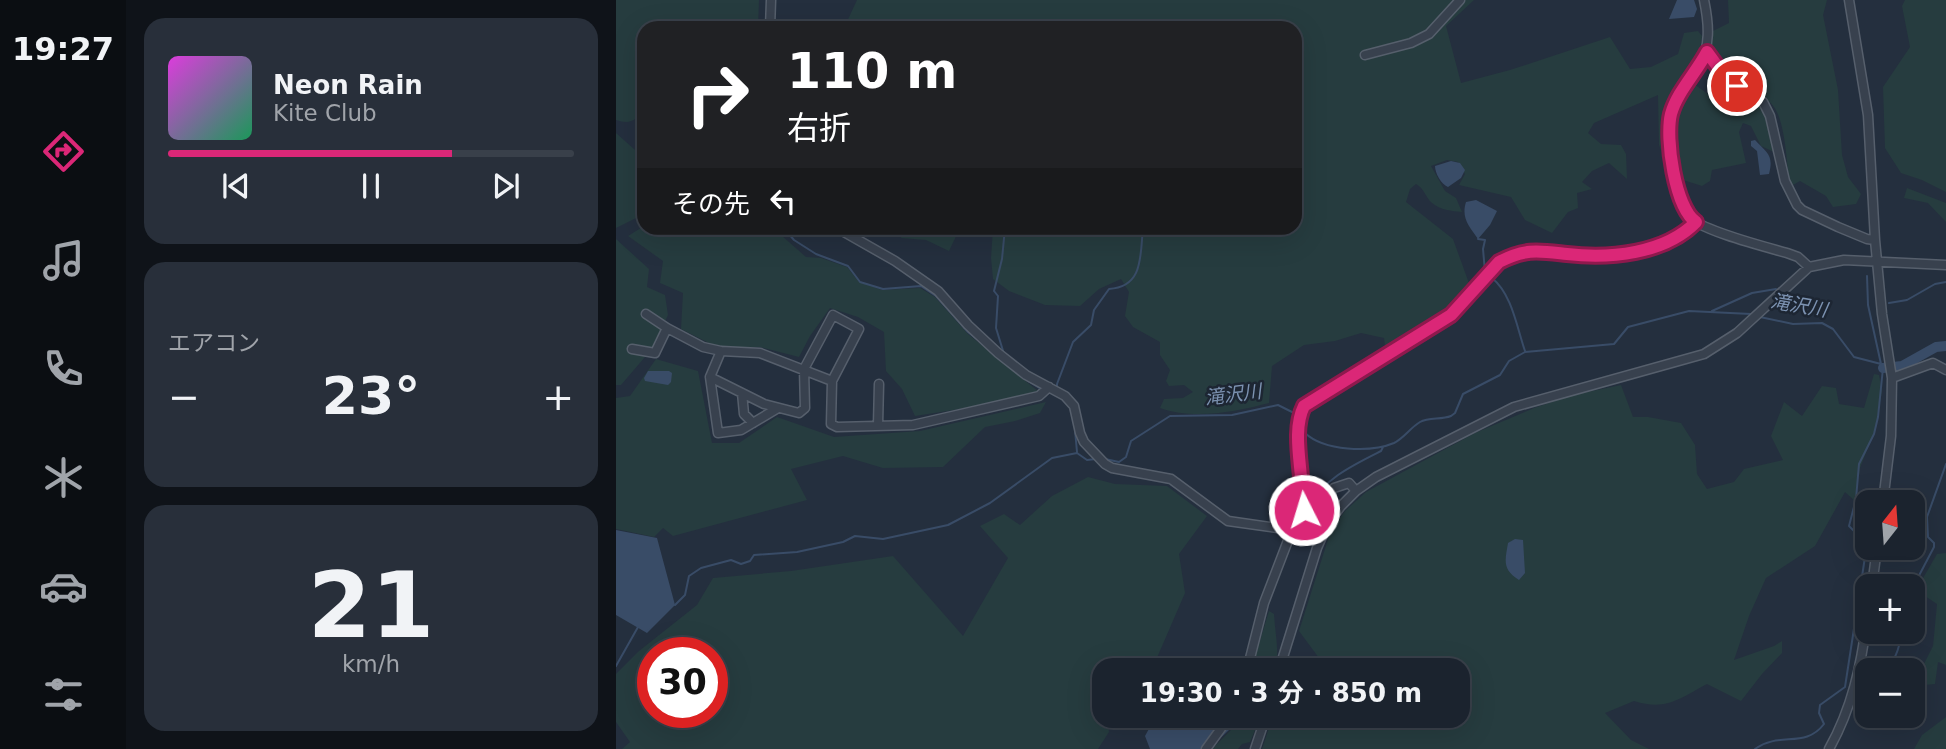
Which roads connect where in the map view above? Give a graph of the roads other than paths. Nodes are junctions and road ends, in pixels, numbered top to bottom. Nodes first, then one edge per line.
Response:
1 (771, 0) edge
2 (1461, 0) edge
3 (1704, 0) edge
4 (1849, 0) edge
5 (770, 21) edge
6 (1707, 52) junction
7 (1365, 55) dead end
8 (1696, 222) junction
9 (849, 235) edge
10 (1875, 240) junction
11 (1878, 262) junction
12 (1946, 265) edge
13 (1809, 267) junction
14 (646, 314) dead end
15 (667, 328) junction
16 (632, 349) dead end
17 (721, 351) junction
18 (804, 369) junction
19 (1946, 369) edge
20 (710, 377) junction
21 (1892, 378) junction
22 (832, 381) junction
23 (879, 384) dead end
24 (1049, 387) junction
25 (742, 393) junction
26 (778, 408) junction
27 (753, 423) junction
28 (878, 425) junction
29 (1884, 490) edge
30 (1356, 491) junction
31 (1295, 527) junction
32 (1863, 644) edge
33 (1250, 658) edge
34 (1283, 658) edge
35 (1221, 728) edge
36 (1262, 728) edge
37 (1206, 749) edge
38 (1255, 749) edge
39 (1829, 749) edge

1 - 5 street
2 - 7 street
3 - 6 street
4 - 10 street
6 - 8 street
6 - 10 street
8 - 13 street
8 - 31 street
9 - 24 street
10 - 11 street
11 - 12 street
11 - 13 street
11 - 21 street
13 - 30 street
14 - 15 street
15 - 16 street
15 - 17 street
17 - 18 street
17 - 20 street
18 - 22 street
18 - 22 street
18 - 26 street
19 - 21 street
20 - 25 street
20 - 27 street
21 - 29 street
22 - 28 street
23 - 28 street
24 - 28 street
24 - 31 street
25 - 26 street
25 - 27 street
26 - 27 street
30 - 31 street
30 - 34 street
31 - 33 street
32 - 39 street
35 - 37 street
36 - 38 street

